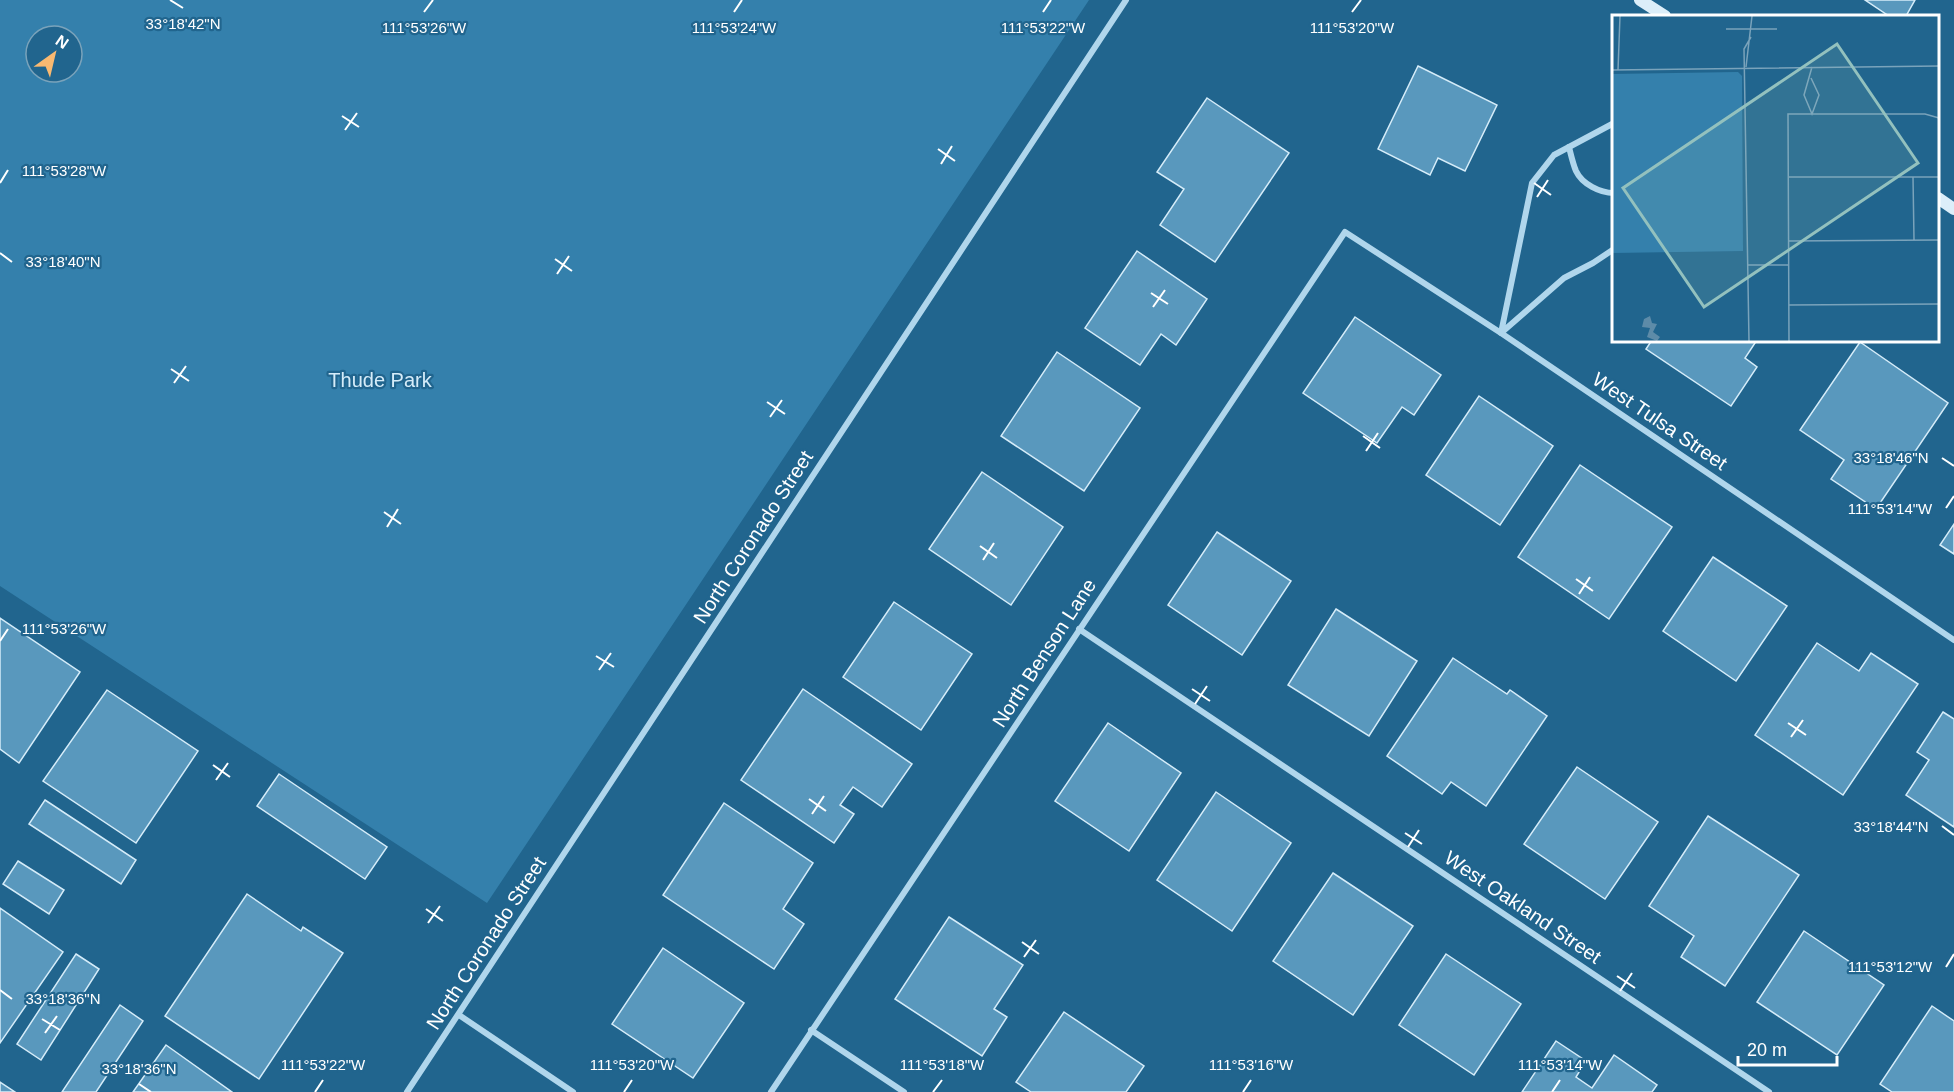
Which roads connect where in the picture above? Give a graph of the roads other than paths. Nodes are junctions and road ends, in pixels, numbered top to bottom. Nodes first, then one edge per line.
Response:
1 (1126, 0) edge
2 (1640, 0) edge
3 (1663, 15) edge
4 (1612, 124) edge
5 (1569, 147) junction
6 (1612, 193) edge
7 (1939, 199) edge
8 (1954, 209) edge
9 (1346, 232) joint
10 (1612, 250) edge
11 (1501, 333) junction
12 (1079, 629) junction
13 (1954, 640) edge
14 (459, 1015) junction
15 (811, 1030) junction
16 (407, 1092) edge
17 (573, 1092) edge
18 (771, 1092) edge
19 (904, 1092) edge
20 (1769, 1092) edge

1 - 14 street, North Coronado Street
2 - 3 street
4 - 5 street
5 - 6 street
5 - 11 street
7 - 8 street
9 - 11 street, West Tulsa Street
9 - 12 street, North Benson Lane
10 - 11 street
11 - 13 street, West Tulsa Street
12 - 15 street, North Benson Lane
12 - 20 street, West Oakland Street
14 - 16 street, North Coronado Street
14 - 17 street
15 - 18 street, North Benson Lane
15 - 19 street

